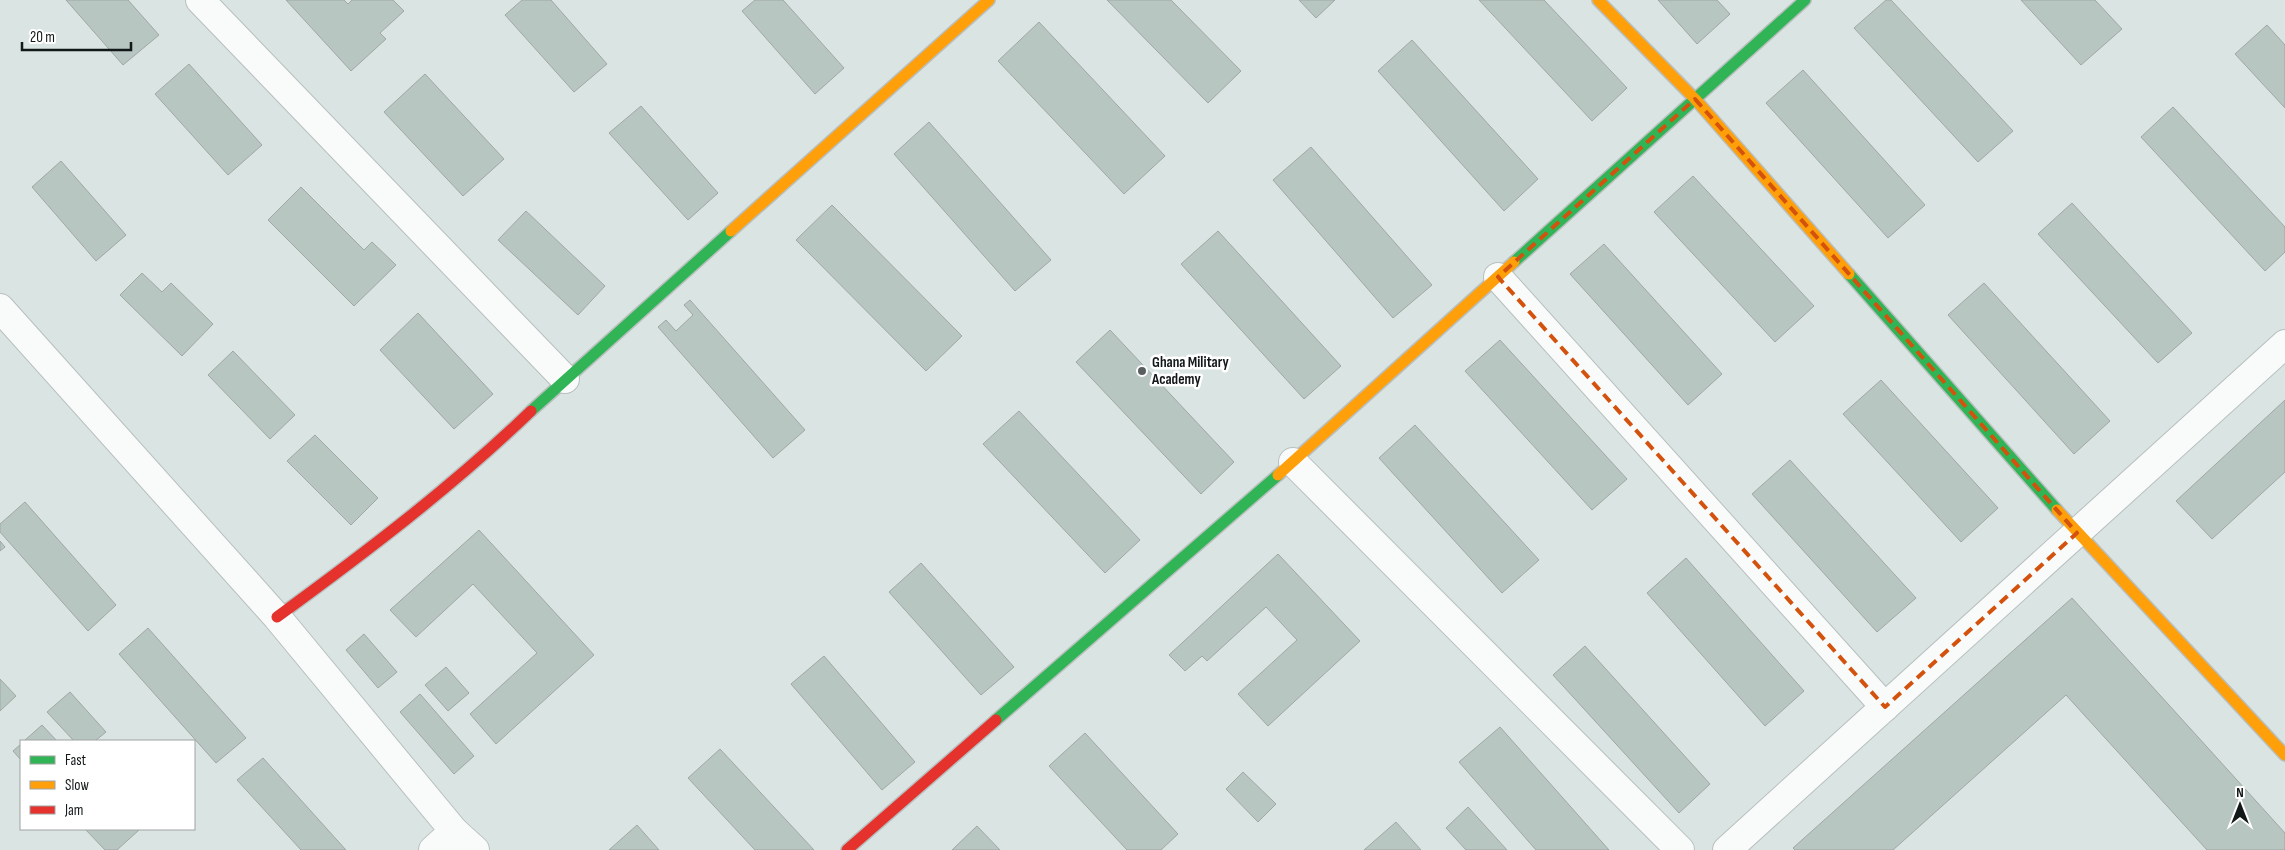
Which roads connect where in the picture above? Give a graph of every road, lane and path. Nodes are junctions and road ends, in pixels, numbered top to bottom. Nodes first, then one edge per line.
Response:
1 (200, 0) edge
2 (989, 0) edge
3 (1598, 0) edge
4 (1805, 0) edge
5 (1695, 99) junction
6 (1498, 277) junction
7 (0, 308) edge
8 (2285, 344) edge
9 (565, 379) junction
10 (1293, 462) junction
11 (2077, 533) junction
12 (277, 617) junction
13 (1885, 707) junction
14 (2285, 756) edge
15 (454, 831) junction
16 (433, 850) edge
17 (475, 850) edge
18 (847, 850) edge
19 (1680, 850) edge
20 (1727, 850) edge

1 - 9 street
2 - 9 street
3 - 5 street
4 - 5 street
5 - 6 street
5 - 11 street
6 - 10 street
6 - 13 street
7 - 12 street
8 - 11 street
9 - 12 street
10 - 18 street
10 - 19 street
11 - 13 street
11 - 14 street
12 - 15 street
13 - 20 street
15 - 16 street
15 - 17 street

